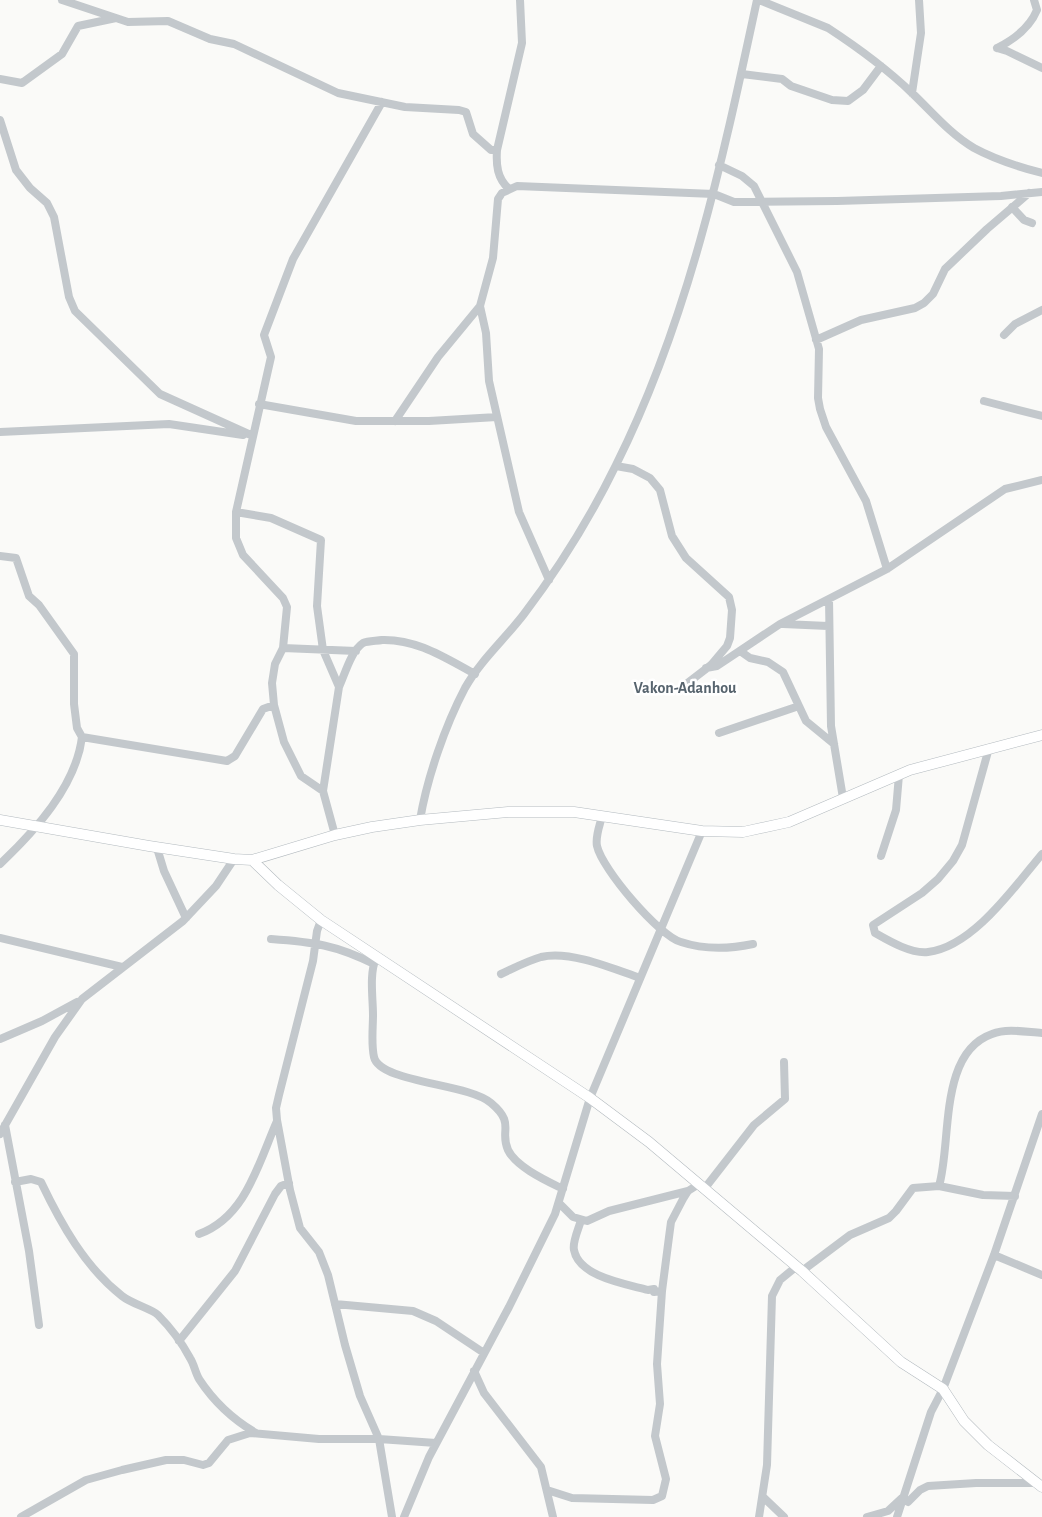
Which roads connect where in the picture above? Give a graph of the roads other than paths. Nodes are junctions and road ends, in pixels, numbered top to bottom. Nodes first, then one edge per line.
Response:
1 (62, 0) edge
2 (520, 0) edge
3 (758, 0) edge
4 (919, 0) edge
5 (1034, 0) edge
6 (116, 18) junction
7 (881, 66) junction
8 (1042, 68) edge
9 (742, 74) junction
10 (0, 79) edge
11 (912, 93) junction
12 (382, 102) junction
13 (0, 120) edge
14 (497, 150) junction
15 (719, 165) junction
16 (1042, 173) edge
17 (509, 189) junction
18 (1042, 192) edge
19 (1029, 193) junction
20 (714, 194) junction
21 (760, 201) junction
22 (1012, 207) junction
23 (1032, 222) dead end
24 (480, 306) junction
25 (1042, 310) edge
26 (1004, 335) dead end
27 (816, 340) junction
28 (984, 401) dead end
29 (259, 404) junction
30 (1042, 416) edge
31 (497, 417) junction
32 (395, 421) junction
33 (0, 432) edge
34 (252, 436) junction
35 (616, 466) junction
36 (1042, 480) edge
37 (236, 512) junction
38 (0, 556) edge
39 (887, 569) junction
40 (549, 580) junction
41 (828, 599) junction
42 (780, 624) junction
43 (828, 626) junction
44 (282, 648) junction
45 (323, 650) junction
46 (356, 651) junction
47 (740, 651) junction
48 (706, 668) junction
49 (475, 674) junction
50 (685, 685) dead end
51 (339, 687) junction
52 (274, 705) junction
53 (799, 706) junction
54 (719, 733) dead end
55 (1042, 733) edge
56 (82, 737) junction
57 (834, 744) junction
58 (990, 748) junction
59 (899, 774) junction
60 (323, 791) junction
61 (843, 798) junction
62 (602, 816) junction
63 (0, 820) edge
64 (420, 820) junction
65 (35, 826) junction
66 (702, 831) junction
67 (335, 835) junction
68 (158, 848) junction
69 (1042, 854) edge
70 (881, 856) dead end
71 (234, 859) junction
72 (252, 860) junction
73 (0, 864) edge
74 (186, 918) junction
75 (321, 920) junction
76 (661, 927) junction
77 (0, 938) edge
78 (271, 939) dead end
79 (316, 943) junction
80 (753, 944) dead end
81 (375, 961) junction
82 (122, 966) junction
83 (501, 974) dead end
84 (640, 978) junction
85 (82, 999) junction
86 (1042, 1033) edge
87 (0, 1039) edge
88 (784, 1062) dead end
89 (590, 1098) junction
90 (1042, 1114) edge
91 (277, 1120) junction
92 (5, 1125) junction
93 (0, 1134) edge
94 (15, 1182) junction
95 (289, 1183) junction
96 (702, 1186) junction
97 (940, 1186) junction
98 (563, 1189) junction
99 (688, 1191) junction
100 (1015, 1196) junction
101 (559, 1203) junction
102 (581, 1220) junction
103 (199, 1234) dead end
104 (994, 1255) junction
105 (799, 1268) junction
106 (1042, 1275) edge
107 (662, 1291) junction
108 (335, 1304) junction
109 (39, 1324) dead end
110 (179, 1341) junction
111 (484, 1353) junction
112 (474, 1371) junction
113 (943, 1388) junction
114 (256, 1433) junction
115 (379, 1439) junction
116 (436, 1443) junction
117 (1039, 1485) edge
118 (547, 1490) junction
119 (763, 1497) junction
120 (902, 1498) junction
121 (21, 1517) edge
122 (392, 1517) edge
123 (404, 1517) edge
124 (553, 1517) edge
125 (759, 1517) edge
126 (784, 1517) edge
127 (867, 1517) edge
128 (897, 1517) edge

1 - 6 street
2 - 14 street
3 - 7 street
3 - 9 street
4 - 11 street
5 - 8 street
6 - 10 street
6 - 12 street
7 - 9 street
7 - 11 street
9 - 15 street
11 - 16 street
12 - 14 street
12 - 29 street
13 - 34 street
14 - 17 street
15 - 20 street
15 - 21 street
17 - 20 street
17 - 24 street
18 - 19 street
19 - 21 street
19 - 22 street
20 - 21 street
20 - 35 street
21 - 27 street
22 - 23 street
22 - 27 street
24 - 31 street
24 - 32 street
25 - 26 street
27 - 39 street
28 - 30 street
29 - 32 street
29 - 34 street
31 - 32 street
31 - 40 street
33 - 34 street
34 - 37 street
35 - 40 street
35 - 48 street
36 - 39 street
37 - 44 street
37 - 45 street
38 - 56 street
39 - 41 street
40 - 49 street
41 - 42 street
41 - 43 street
42 - 43 street
42 - 47 street
43 - 57 street
44 - 45 street
44 - 52 street
45 - 46 street
45 - 51 street
46 - 49 street
46 - 51 street
47 - 48 street
47 - 53 street
48 - 50 street
49 - 64 street
51 - 60 street
52 - 56 street
52 - 60 street
53 - 54 street
53 - 57 street
55 - 58 main road
56 - 65 street
57 - 61 street
58 - 59 main road
58 - 69 street
59 - 61 main road
59 - 70 street
60 - 67 street
61 - 66 main road
62 - 64 main road
62 - 66 main road
62 - 76 street
63 - 65 main road
64 - 67 main road
65 - 68 main road
65 - 73 street
66 - 76 street
67 - 72 main road
68 - 71 main road
68 - 74 street
71 - 72 main road
71 - 74 street
72 - 75 main road
74 - 82 street
75 - 79 street
75 - 81 main road
76 - 80 street
76 - 84 street
77 - 82 street
78 - 79 street
79 - 81 street
79 - 91 street
81 - 89 main road
81 - 98 street
82 - 85 street
83 - 84 street
84 - 89 street
85 - 87 street
85 - 92 street
86 - 97 street
88 - 96 street
89 - 96 main road
89 - 98 street
90 - 100 street
91 - 95 street
91 - 103 street
92 - 93 street
92 - 94 street
94 - 109 street
94 - 110 street
95 - 108 street
95 - 110 street
96 - 99 street
96 - 105 main road
97 - 100 street
97 - 105 street
98 - 101 street
99 - 102 street
99 - 107 street
100 - 104 street
101 - 102 street
101 - 111 street
102 - 107 street
104 - 106 street
104 - 113 street
105 - 113 main road
105 - 119 street
107 - 118 street
108 - 111 street
108 - 115 street
110 - 114 street
111 - 112 street
112 - 116 street
112 - 118 street
113 - 117 main road
113 - 120 street
114 - 115 street
114 - 121 street
115 - 116 street
115 - 122 street
116 - 123 street
117 - 120 street
118 - 124 street
119 - 125 street
119 - 126 street
120 - 127 street
120 - 128 street

